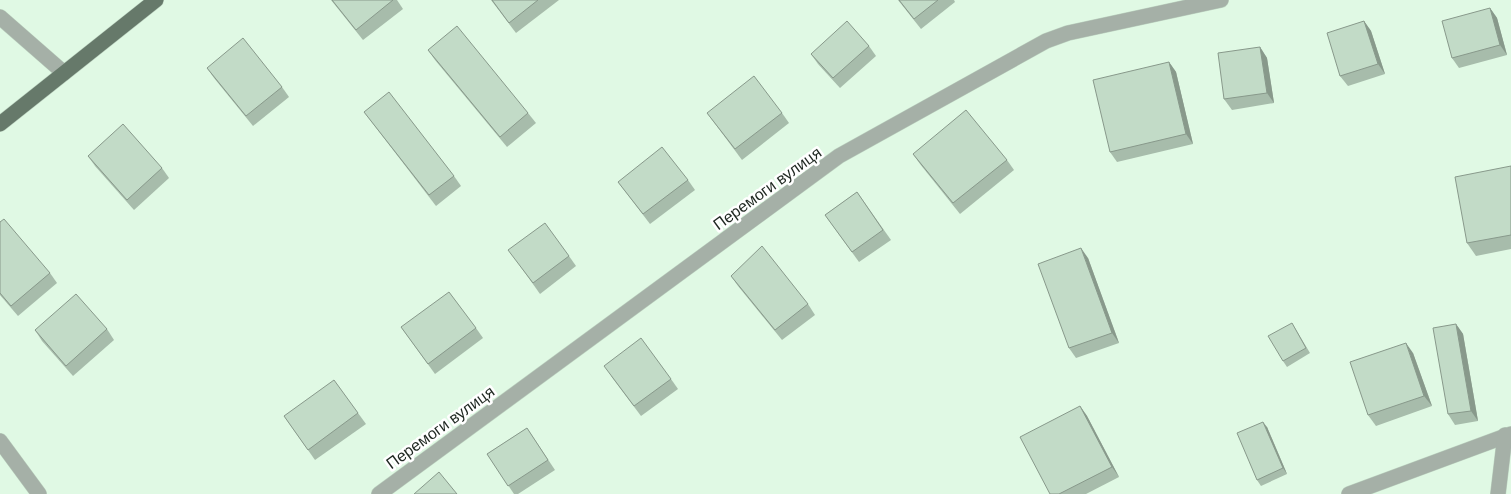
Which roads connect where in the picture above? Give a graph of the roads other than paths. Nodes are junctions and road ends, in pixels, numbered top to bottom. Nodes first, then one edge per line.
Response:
1 (156, 0) edge
2 (1221, 0) edge
3 (0, 17) edge
4 (64, 73) junction
5 (0, 124) edge
6 (1508, 434) edge
7 (0, 441) edge
8 (39, 494) edge
9 (379, 494) edge
10 (1349, 494) edge
11 (1498, 494) edge

1 - 4 main road
2 - 9 street, Перемоги вулиця
3 - 4 street
4 - 5 main road
6 - 10 street
6 - 11 street
7 - 8 street

